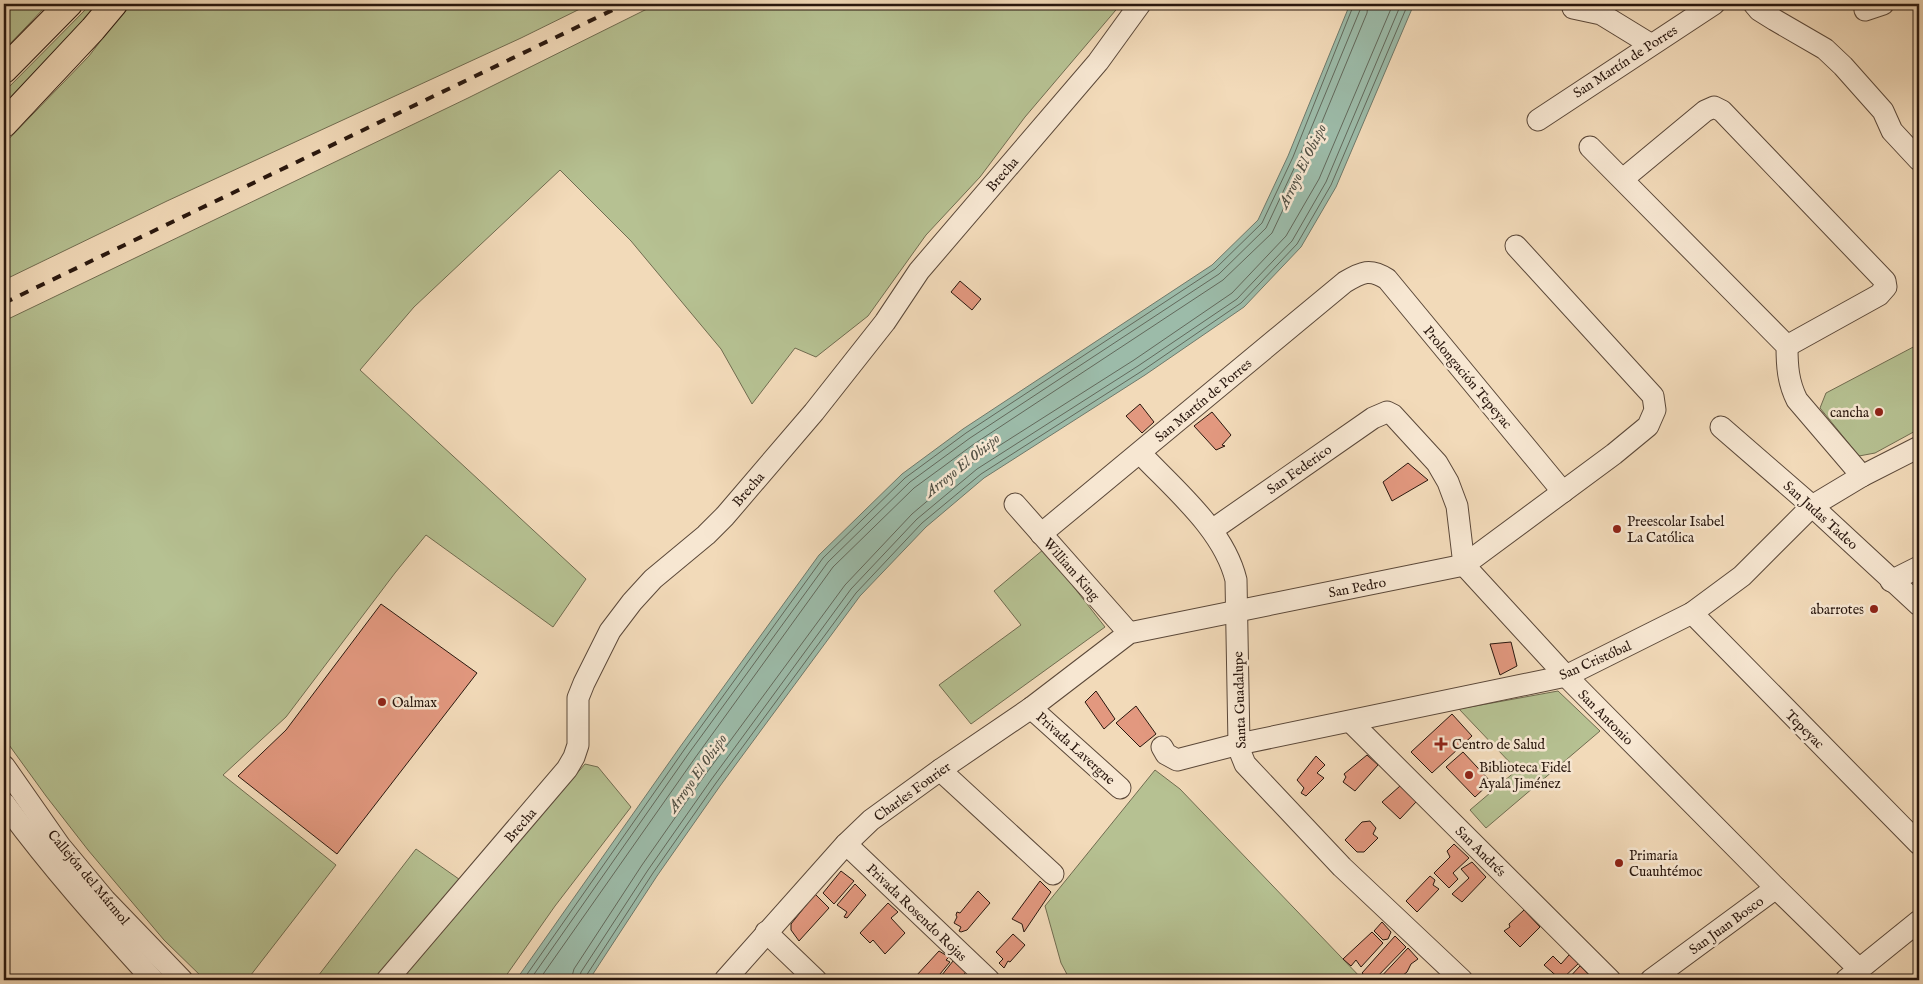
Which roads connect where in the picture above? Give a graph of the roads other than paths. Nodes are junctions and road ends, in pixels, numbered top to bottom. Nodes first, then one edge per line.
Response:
1 (69, 4) edge
2 (114, 4) edge
3 (1140, 4) edge
4 (1714, 4) edge
5 (1754, 4) edge
6 (1573, 8) dead end
7 (1650, 44) junction
8 (4, 70) edge
9 (1538, 120) dead end
10 (4, 124) edge
11 (1590, 147) dead end
12 (1919, 160) edge
13 (1623, 179) junction
14 (1516, 246) dead end
15 (1368, 272) joint
16 (1787, 346) junction
17 (1721, 428) dead end
18 (1919, 447) edge
19 (1140, 453) junction
20 (1862, 476) junction
21 (1563, 492) junction
22 (1015, 504) dead end
23 (1812, 506) junction
24 (1212, 530) junction
25 (1041, 534) junction
26 (1464, 565) junction
27 (1919, 566) edge
28 (1891, 580) junction
29 (1919, 605) edge
30 (1237, 611) junction
31 (1692, 613) junction
32 (1129, 634) junction
33 (1566, 676) junction
34 (1031, 708) junction
35 (1351, 722) junction
36 (1239, 744) junction
37 (1162, 747) dead end
38 (4, 766) edge
39 (940, 770) junction
40 (1120, 788) dead end
41 (10, 799) edge
42 (846, 844) junction
43 (1919, 844) edge
44 (1053, 874) dead end
45 (1776, 888) junction
46 (1919, 921) edge
47 (766, 932) junction
48 (1853, 975) edge
49 (153, 980) edge
50 (182, 980) edge
51 (387, 980) edge
52 (724, 980) edge
53 (816, 980) edge
54 (989, 980) edge
55 (1462, 980) edge
56 (1610, 980) edge
57 (1651, 980) edge

1 - 8 main road
2 - 10 main road
3 - 51 street, Brecha
4 - 7 street, San Martín de Porres
5 - 12 street
6 - 7 street
7 - 9 street, San Martín de Porres
11 - 13 street
13 - 16 street
13 - 16 street
14 - 21 street, San Pedro
15 - 19 street, San Martín de Porres
15 - 21 street, Prolongación Tepeyac
16 - 20 street
17 - 23 street, San Judas Tadeo
18 - 20 street, San Cristóbal
19 - 24 street, Santa Guadalupe
19 - 25 street, San Martín de Porres
20 - 23 street, San Cristóbal
21 - 26 street, San Pedro
22 - 25 street, William King
23 - 28 street, San Judas Tadeo
23 - 31 street, San Cristóbal
24 - 26 street, San Federico
24 - 30 street, Santa Guadalupe
25 - 32 street, William King
26 - 30 street, San Pedro
26 - 33 street, San Antonio
27 - 28 street
28 - 29 street, San Judas Tadeo
30 - 32 street, San Pedro
30 - 36 street, Santa Guadalupe
31 - 33 street, San Cristóbal
31 - 43 street, Tepeyac
32 - 34 street, Charles Fourier
33 - 35 street, San Cristóbal
33 - 45 street, San Antonio
34 - 39 street, Charles Fourier
34 - 40 street, Privada Lavergne
35 - 36 street, San Cristóbal
35 - 56 street, San Andrés
36 - 37 street, San Cristóbal
36 - 55 street, Santa Guadalupe
38 - 41 street, Callejón del Mármol
39 - 42 street, Charles Fourier
39 - 44 street
41 - 49 street, Callejón del Mármol
41 - 50 street, Callejón del Mármol
42 - 47 street, Charles Fourier
42 - 54 street, Privada Rosendo Rojas
45 - 48 street, San Antonio
45 - 57 street, San Juan Bosco
46 - 48 street
47 - 52 street, Charles Fourier
47 - 53 street

